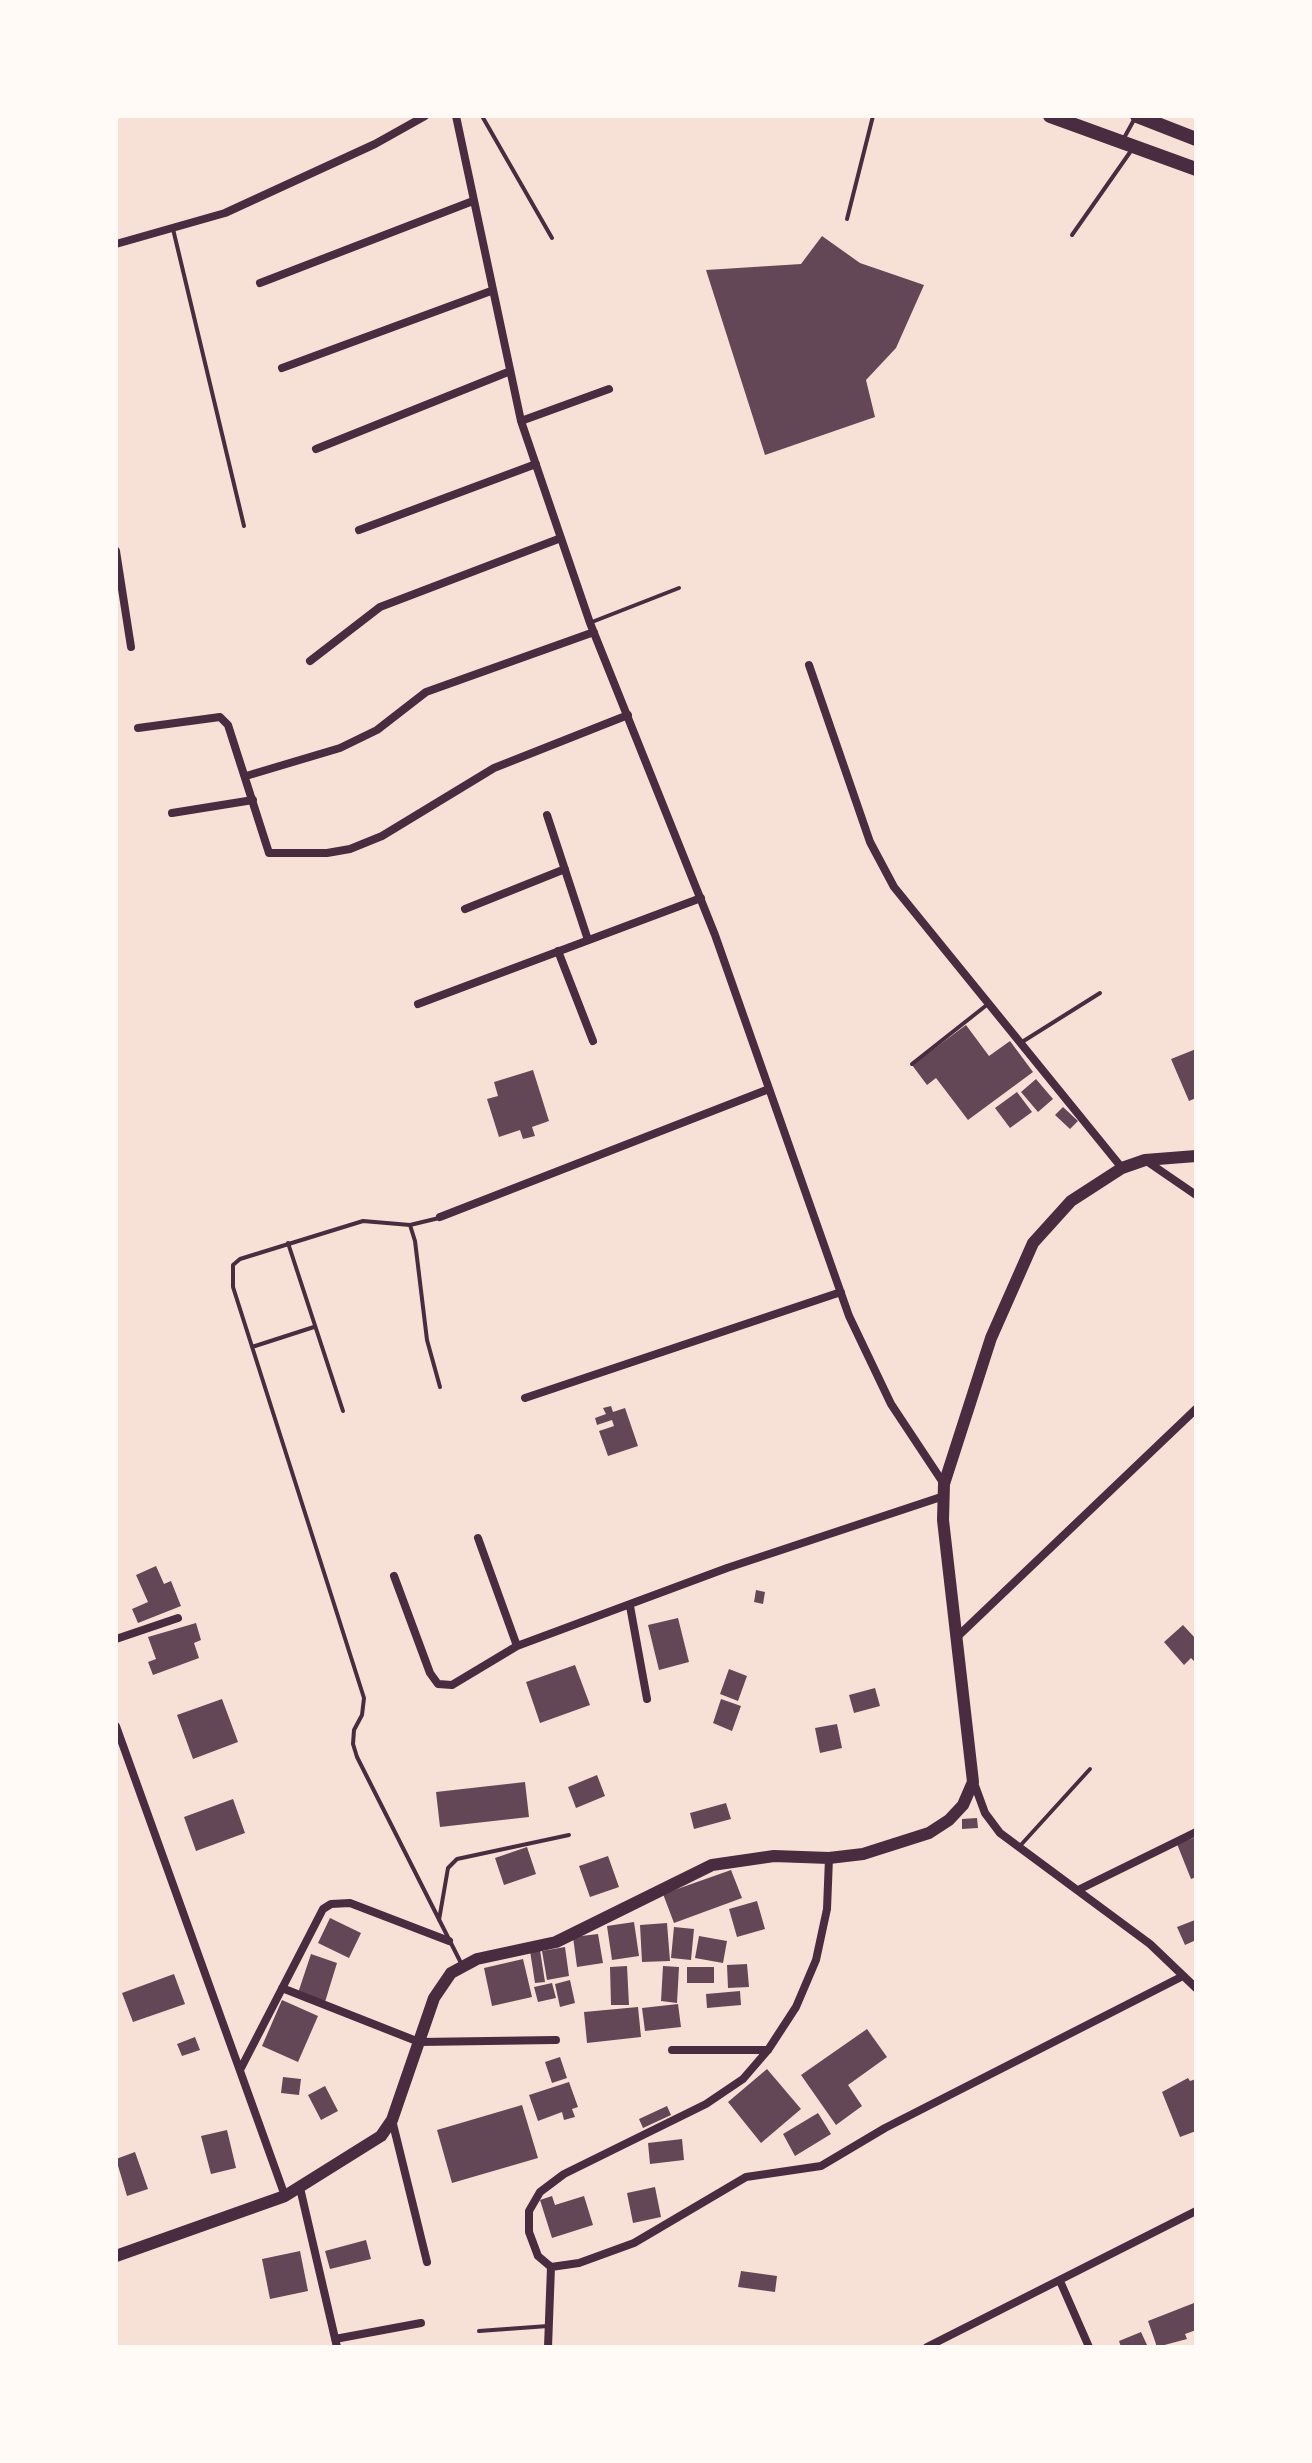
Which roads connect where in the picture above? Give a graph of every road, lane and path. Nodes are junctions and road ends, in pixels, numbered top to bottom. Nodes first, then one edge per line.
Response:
1 (425, 116) edge
2 (456, 116) edge
3 (482, 116) edge
4 (873, 116) edge
5 (1050, 116) edge
6 (1137, 116) edge
7 (1196, 139) edge
8 (1127, 145) junction
9 (1196, 169) edge
10 (473, 201) junction
11 (847, 219) dead end
12 (173, 229) junction
13 (1072, 235) dead end
14 (552, 238) dead end
15 (116, 244) edge
16 (260, 283) dead end
17 (491, 291) junction
18 (282, 368) dead end
19 (508, 372) junction
20 (609, 389) dead end
21 (521, 421) junction
22 (316, 449) dead end
23 (536, 464) junction
24 (244, 526) dead end
25 (359, 530) dead end
26 (561, 538) junction
27 (116, 551) edge
28 (679, 588) dead end
29 (592, 627) junction
30 (131, 647) dead end
31 (310, 661) dead end
32 (809, 665) dead end
33 (628, 715) junction
34 (138, 728) dead end
35 (246, 776) junction
36 (253, 800) junction
37 (172, 813) dead end
38 (547, 815) dead end
39 (565, 869) junction
40 (701, 898) junction
41 (465, 909) dead end
42 (588, 940) junction
43 (558, 951) junction
44 (1100, 993) dead end
45 (418, 1004) dead end
46 (988, 1004) junction
47 (593, 1041) dead end
48 (1020, 1044) junction
49 (912, 1064) dead end
50 (769, 1089) junction
51 (1196, 1156) edge
52 (1145, 1160) junction
53 (1122, 1168) junction
54 (1196, 1195) edge
55 (440, 1217) joint
56 (410, 1225) junction
57 (288, 1243) junction
58 (841, 1292) junction
59 (314, 1327) junction
60 (252, 1347) junction
61 (440, 1387) dead end
62 (525, 1398) dead end
63 (1196, 1409) edge
64 (343, 1411) dead end
65 (944, 1490) junction
66 (478, 1538) dead end
67 (394, 1576) dead end
68 (630, 1606) junction
69 (178, 1618) dead end
70 (956, 1638) junction
71 (116, 1639) edge
72 (517, 1646) junction
73 (647, 1699) dead end
74 (116, 1726) edge
75 (1090, 1769) dead end
76 (973, 1782) junction
77 (1196, 1832) edge
78 (569, 1835) dead end
79 (1018, 1848) junction
80 (829, 1858) junction
81 (1078, 1890) junction
82 (439, 1922) junction
83 (449, 1941) junction
84 (463, 1966) junction
85 (1183, 1976) junction
86 (282, 1988) junction
87 (1196, 1988) edge
88 (556, 2040) dead end
89 (419, 2042) junction
90 (672, 2050) dead end
91 (768, 2050) junction
92 (240, 2070) junction
93 (392, 2120) junction
94 (300, 2188) junction
95 (285, 2196) junction
96 (1196, 2211) edge
97 (116, 2256) edge
98 (427, 2262) dead end
99 (551, 2267) junction
100 (1060, 2281) junction
101 (421, 2323) dead end
102 (549, 2326) junction
103 (479, 2331) dead end
104 (336, 2343) edge
105 (548, 2347) edge
106 (927, 2347) edge
107 (1089, 2347) edge

1 - 12 street
2 - 10 street
3 - 14 lane
4 - 11 lane
5 - 8 main road
6 - 7 main road
6 - 8 lane
8 - 9 main road
8 - 13 lane
10 - 16 street
10 - 17 street
12 - 15 street
12 - 24 lane
17 - 18 street
17 - 19 street
19 - 21 street
19 - 22 street
20 - 21 street
21 - 23 street
23 - 25 street
23 - 26 street
26 - 29 street
26 - 31 street
27 - 30 street
28 - 29 lane
29 - 33 street
29 - 35 street
32 - 46 street
33 - 36 street
33 - 40 street
34 - 35 street
35 - 36 street
36 - 37 street
38 - 39 street
39 - 41 street
39 - 42 street
40 - 42 street
40 - 50 street
42 - 43 street
43 - 45 street
43 - 47 street
44 - 48 lane
46 - 48 street
46 - 49 lane
48 - 53 street
50 - 55 street
50 - 58 street
51 - 52 main road
52 - 53 main road
52 - 54 street
53 - 65 main road
55 - 56 lane
56 - 57 lane
56 - 61 lane
57 - 59 lane
57 - 60 lane
58 - 62 street
58 - 65 street
59 - 60 lane
59 - 64 lane
60 - 82 lane
63 - 70 street
65 - 68 street
65 - 70 main road
66 - 72 street
67 - 72 street
68 - 72 street
68 - 73 street
69 - 71 street
70 - 76 main road
74 - 92 street
75 - 79 lane
76 - 79 street
76 - 80 main road
77 - 81 street
78 - 82 lane
79 - 81 street
80 - 84 main road
80 - 91 street
81 - 85 street
82 - 83 lane
83 - 84 lane
83 - 86 street
84 - 89 main road
85 - 87 street
85 - 99 street
86 - 89 street
86 - 92 street
88 - 89 street
89 - 93 main road
90 - 91 street
91 - 99 street
92 - 95 street
93 - 94 main road
93 - 98 street
94 - 95 main road
94 - 104 street
95 - 97 main road
96 - 100 street
99 - 102 street
100 - 106 street
100 - 107 street
101 - 104 street
102 - 103 lane
102 - 105 street

